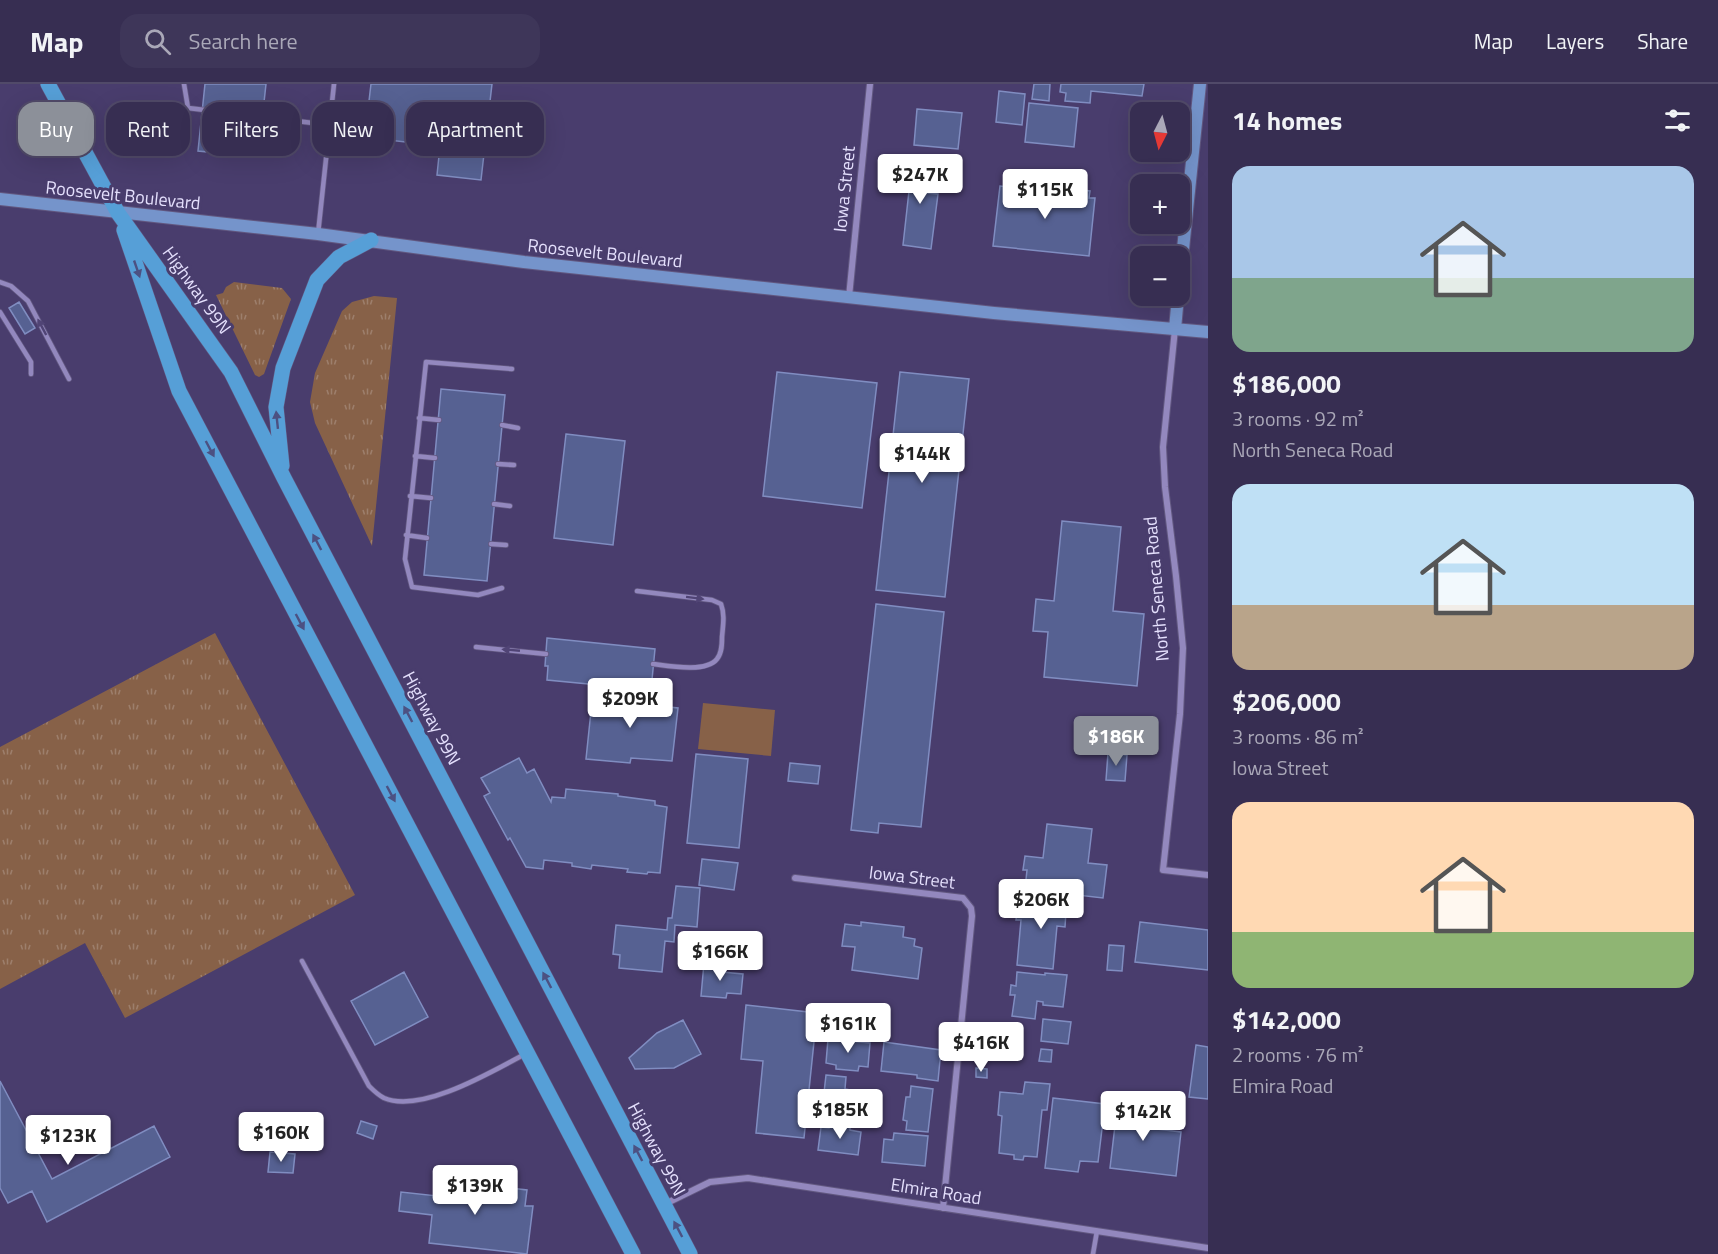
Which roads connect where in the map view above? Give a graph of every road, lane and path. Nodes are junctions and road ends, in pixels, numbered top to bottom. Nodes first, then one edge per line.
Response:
1 (48, 84) edge
2 (184, 84) edge
3 (334, 84) edge
4 (870, 84) edge
5 (1200, 84) edge
6 (332, 102) edge
7 (312, 123) edge
8 (327, 156) edge
9 (0, 199) edge
10 (118, 213) junction
11 (318, 234) junction
12 (371, 240) junction
13 (1183, 246) edge
14 (0, 282) edge
15 (849, 297) junction
16 (1177, 306) edge
17 (0, 312) edge
18 (1175, 328) junction
19 (1208, 332) edge
20 (512, 369) dead end
21 (30, 374) dead end
22 (69, 379) dead end
23 (419, 418) junction
24 (439, 420) dead end
25 (502, 425) dead end
26 (518, 428) dead end
27 (415, 456) junction
28 (435, 458) dead end
29 (498, 464) dead end
30 (514, 465) dead end
31 (284, 478) junction
32 (410, 496) junction
33 (431, 498) dead end
34 (494, 504) dead end
35 (510, 506) dead end
36 (406, 535) junction
37 (427, 538) dead end
38 (490, 544) dead end
39 (506, 545) dead end
40 (502, 588) dead end
41 (637, 591) dead end
42 (476, 647) dead end
43 (546, 654) dead end
44 (653, 664) dead end
45 (1208, 875) edge
46 (795, 878) dead end
47 (302, 961) dead end
48 (527, 1053) junction
49 (665, 1205) junction
50 (943, 1208) junction
51 (1096, 1231) junction
52 (1208, 1248) edge
53 (633, 1254) edge
54 (690, 1254) edge
55 (1093, 1254) edge

1 - 10 main road, Highway 99N
2 - 7 lane
3 - 6 lane
4 - 15 street, Iowa Street
5 - 13 main road
8 - 11 lane
9 - 10 main road, Roosevelt Boulevard
10 - 11 main road, Roosevelt Boulevard
10 - 31 main road, Highway 99N
10 -> 48 main road, Highway 99N
11 - 12 main road, Roosevelt Boulevard
12 - 15 main road, Roosevelt Boulevard
31 -> 12 main road
22 -> 14 lane
15 - 18 main road, Roosevelt Boulevard
16 - 18 main road, North Seneca Road
17 - 21 lane
18 - 19 main road, Roosevelt Boulevard
18 - 45 street, North Seneca Road
20 - 23 lane
23 - 24 lane
23 - 27 lane
25 - 26 lane
27 - 28 lane
27 - 32 lane
29 - 30 lane
49 -> 31 main road, Highway 99N
32 - 33 lane
32 - 36 lane
34 - 35 lane
36 - 37 lane
36 - 40 lane
38 - 39 lane
41 -> 44 lane
43 -> 42 lane
46 - 50 street, Iowa Street
47 - 48 lane
48 - 53 main road, Highway 99N
49 - 50 street, Elmira Road
54 -> 49 main road, Highway 99N
50 - 51 street, Elmira Road
51 - 52 street, Elmira Road
51 - 55 lane

